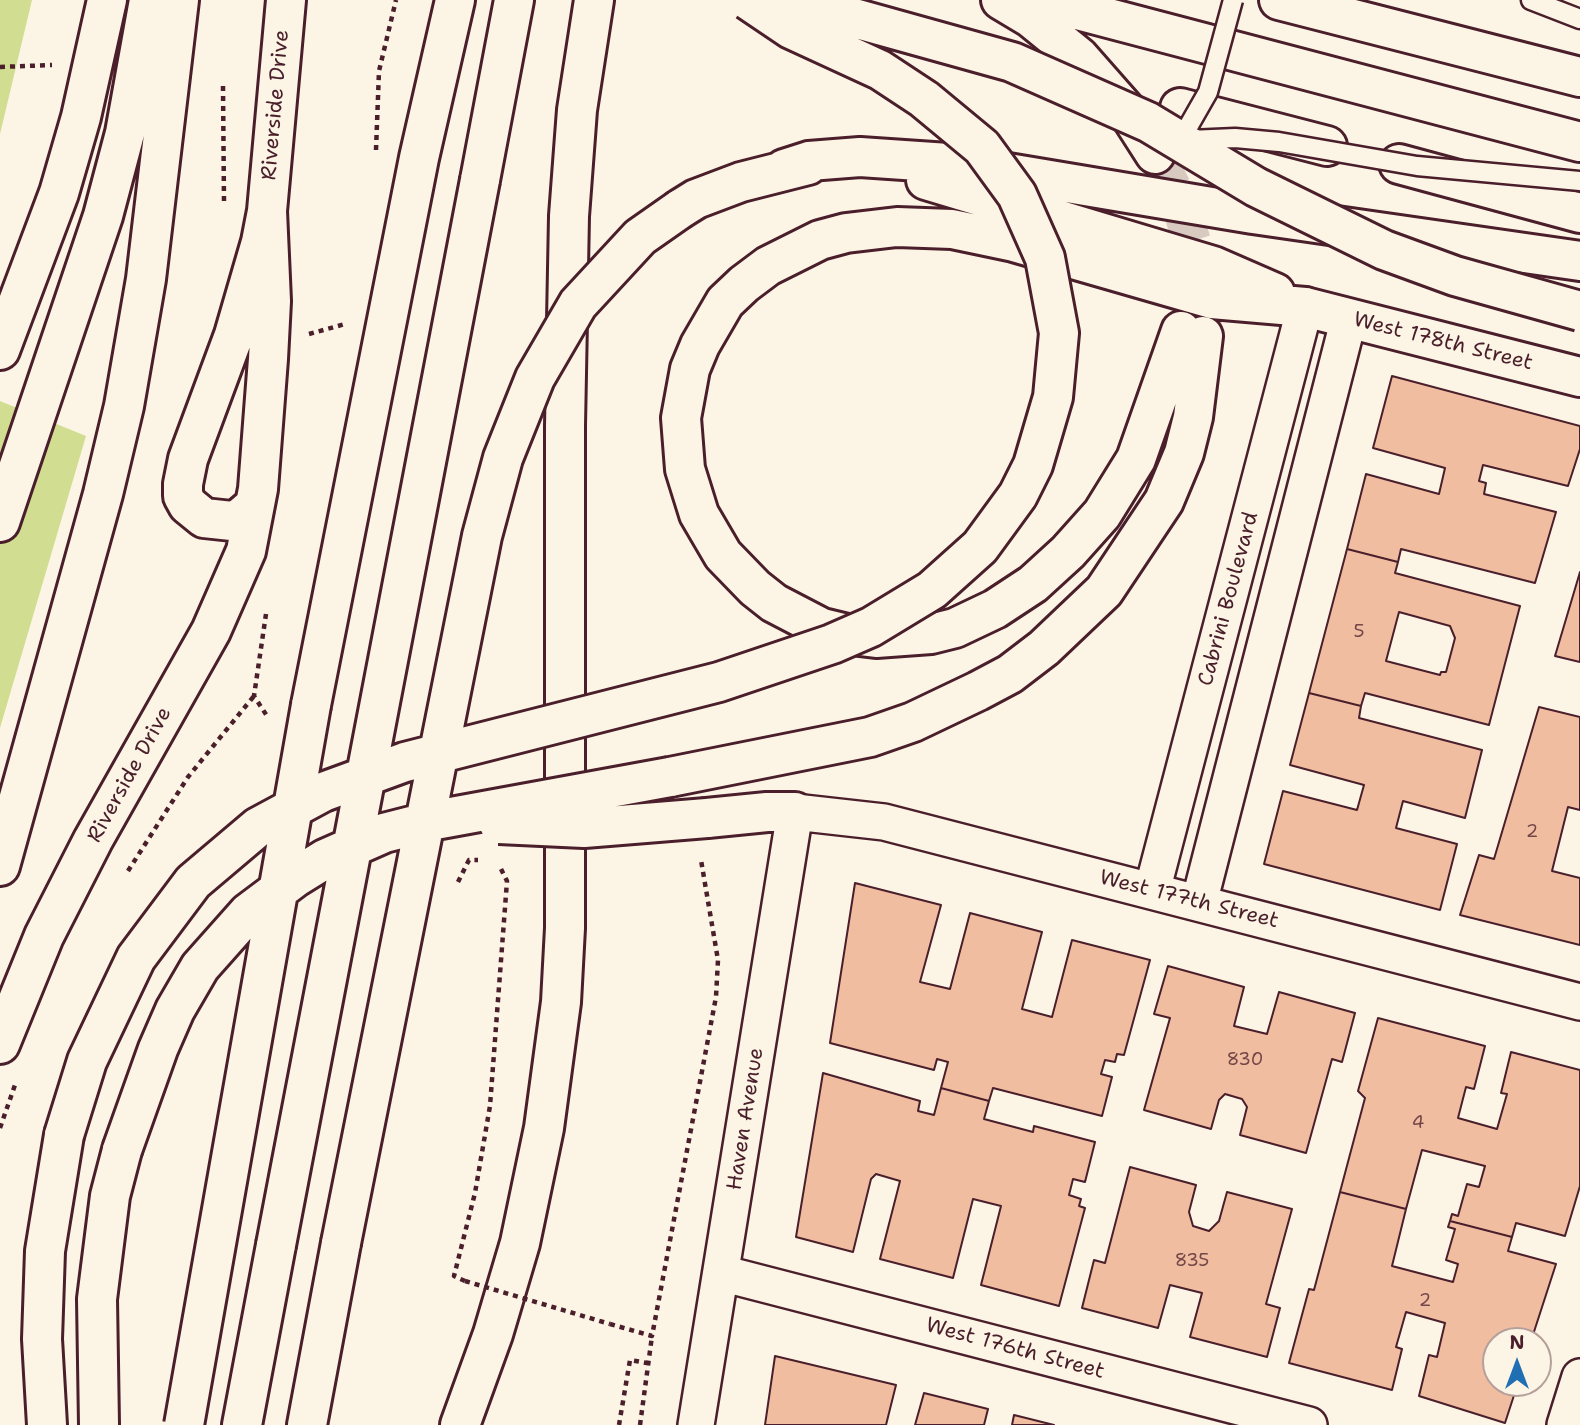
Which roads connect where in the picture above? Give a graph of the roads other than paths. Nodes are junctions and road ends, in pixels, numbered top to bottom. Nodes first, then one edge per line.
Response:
1 (107, 0) edge
2 (149, 0) edge
3 (179, 0) edge
4 (286, 0) edge
5 (455, 0) edge
6 (514, 0) edge
7 (594, 0) edge
8 (748, 0) edge
9 (765, 0) edge
10 (789, 0) edge
11 (1001, 0) edge
12 (1040, 0) edge
13 (1233, 0) edge
14 (1279, 0) edge
15 (1531, 0) edge
16 (1580, 19) edge
17 (1580, 77) edge
18 (1172, 134) junction
19 (1580, 142) edge
20 (784, 169) junction
21 (1580, 181) edge
22 (267, 211) junction
23 (1580, 214) edge
24 (1580, 261) edge
25 (1305, 307) junction
26 (1580, 311) edge
27 (1349, 318) junction
28 (0, 350) edge
29 (1580, 377) edge
30 (255, 505) junction
31 (0, 522) edge
32 (795, 813) junction
33 (435, 820) junction
34 (0, 866) edge
35 (1152, 891) junction
36 (1199, 903) junction
37 (1580, 1002) edge
38 (0, 1044) edge
39 (720, 1273) junction
40 (1580, 1377) edge
41 (47, 1425) edge
42 (99, 1425) edge
43 (184, 1425) edge
44 (242, 1425) edge
45 (307, 1425) edge
46 (460, 1425) edge
47 (696, 1425) edge
48 (1309, 1425) edge
49 (1565, 1425) edge

1 - 28 main road
2 - 31 main road
3 - 34 main road
4 - 22 main road, Riverside Drive
5 - 43 main road, bridge
6 - 44 main road, bridge
7 - 46 main road
8 - 41 main road, bridge
9 - 18 main road, bridge
10 - 18 main road, bridge
11 - 18 main road
12 - 19 main road
13 - 18 lane, bridge
14 - 17 main road
15 - 16 lane
18 - 21 lane, bridge
18 - 23 main road
18 - 26 main road, bridge
20 - 24 main road
20 - 25 main road
20 - 45 main road, bridge
22 - 30 main road, Riverside Drive
22 - 30 main road, Riverside Drive
25 - 27 main road, West 178th Street
25 - 33 main road, bridge
25 - 35 street, Cabrini Boulevard
27 - 29 main road, West 178th Street
27 - 36 street
30 - 38 main road, Riverside Drive
32 - 33 main road, bridge
32 - 35 street, West 177th Street
32 - 39 street, Haven Avenue
33 - 42 main road, bridge
35 - 36 street, West 177th Street
36 - 37 street, West 177th Street
39 - 47 street, Haven Avenue
39 - 48 street, West 176th Street
40 - 49 street

